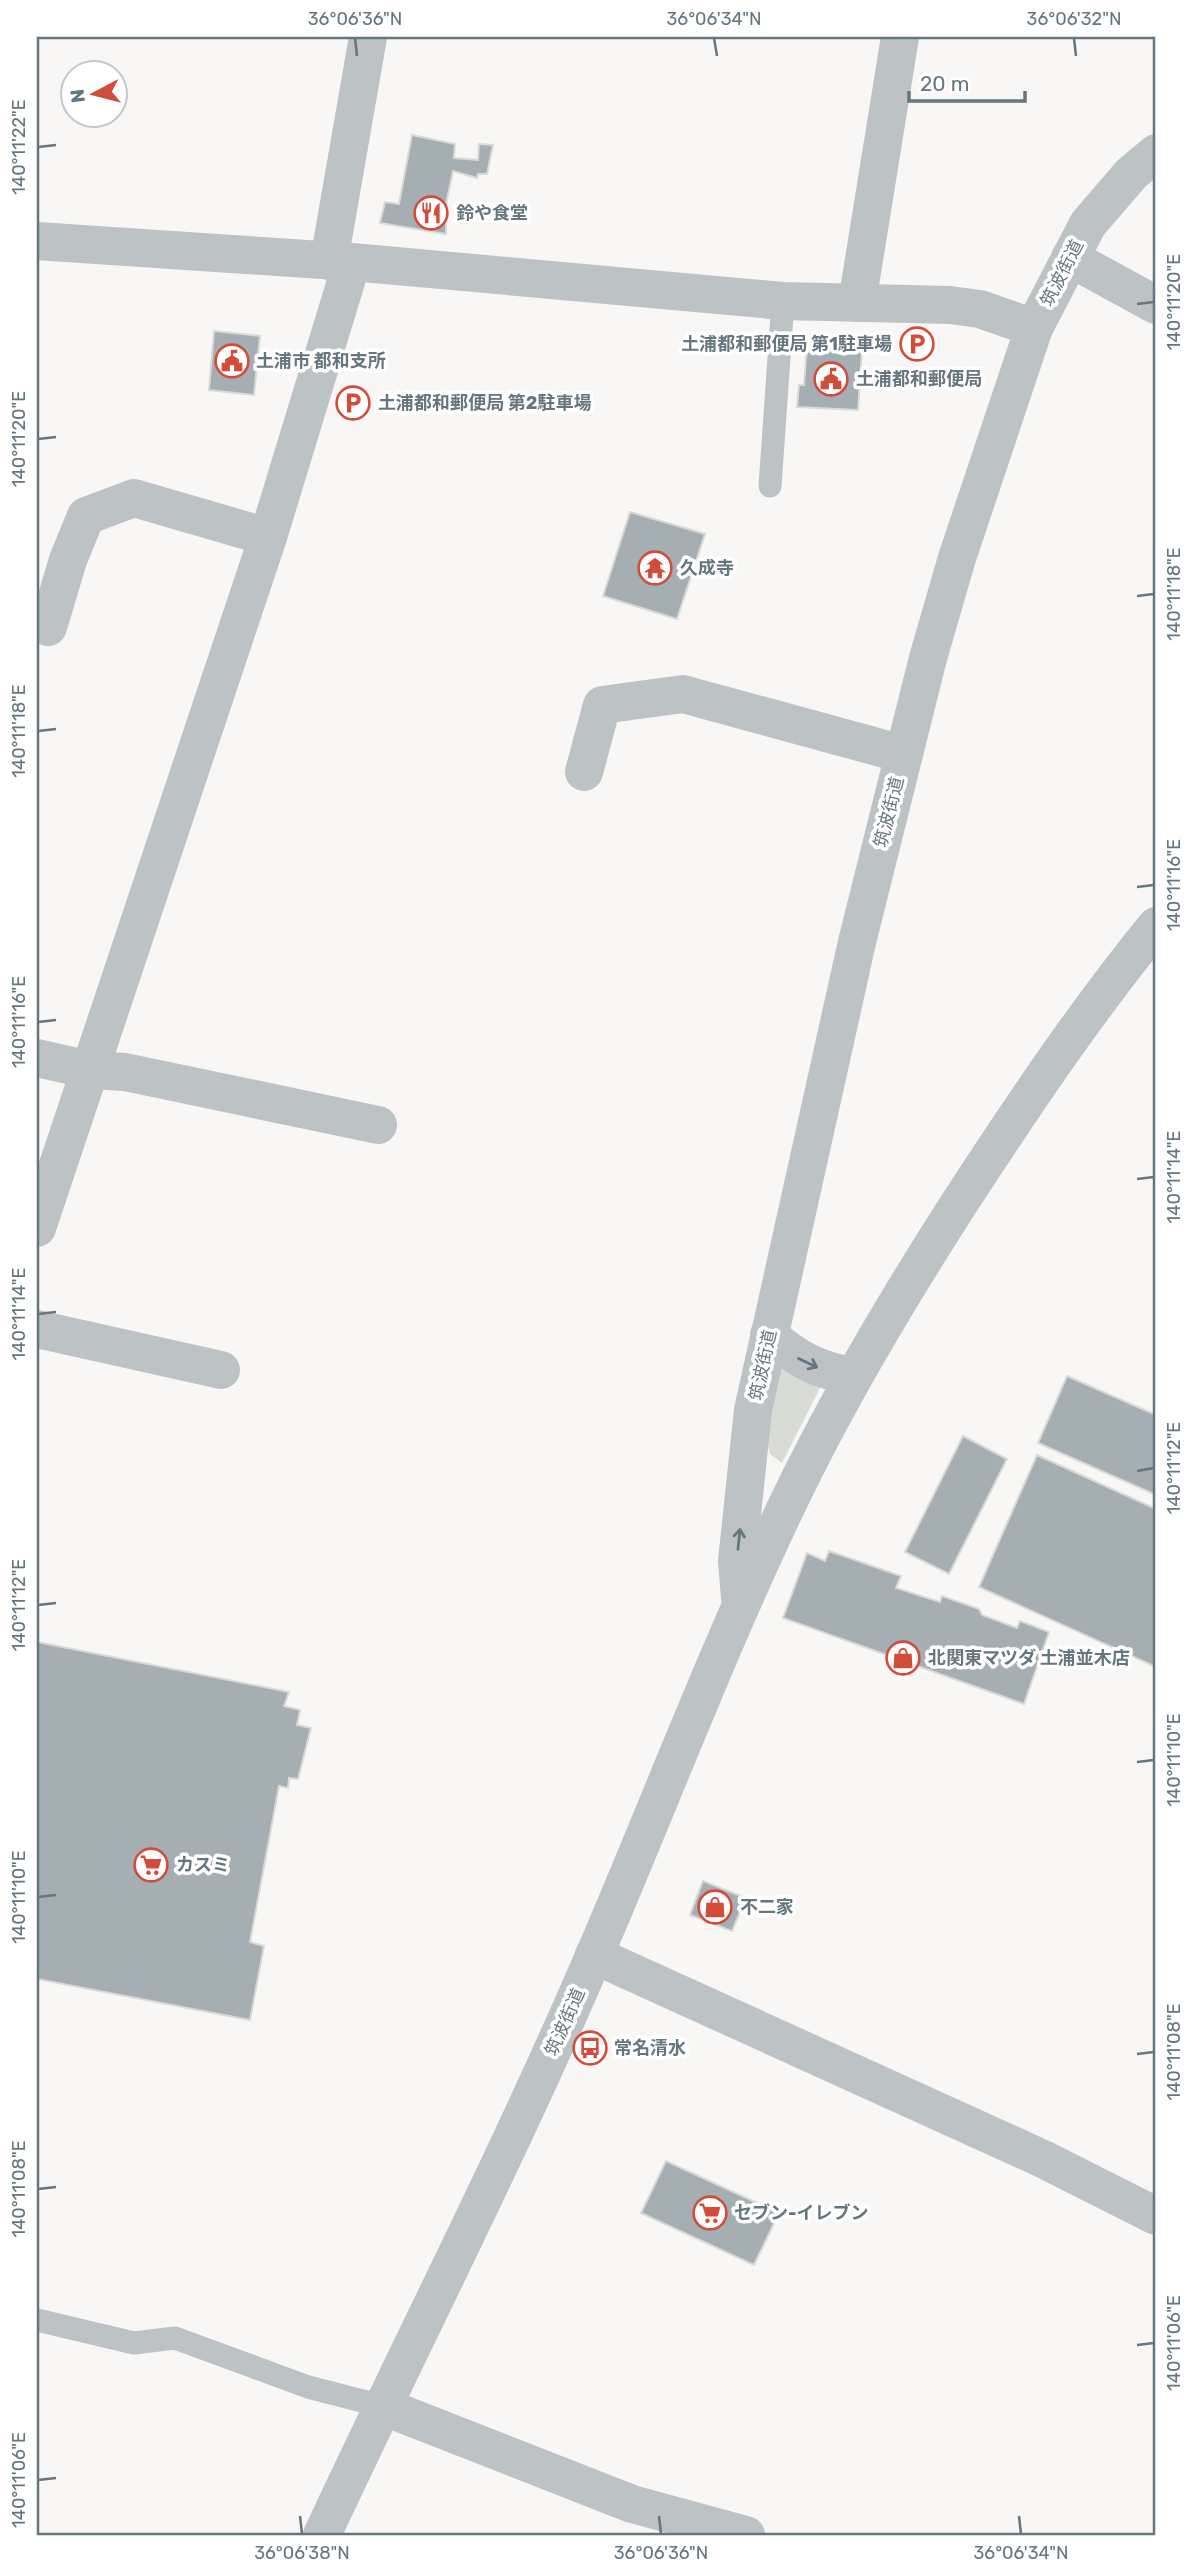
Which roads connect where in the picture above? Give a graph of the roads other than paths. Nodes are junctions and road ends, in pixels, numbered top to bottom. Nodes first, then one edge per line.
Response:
1 (368, 37) edge
2 (900, 37) edge
3 (1156, 153) edge
4 (37, 240) edge
5 (1070, 258) junction
6 (341, 262) junction
7 (783, 302) junction
8 (857, 303) junction
9 (1156, 305) edge
10 (1034, 328) junction
11 (770, 486) dead end
12 (268, 537) junction
13 (48, 627) dead end
14 (903, 754) junction
15 (584, 772) dead end
16 (1156, 926) edge
17 (37, 1058) edge
18 (90, 1070) junction
19 (378, 1125) dead end
20 (37, 1228) edge
21 (37, 1329) edge
22 (769, 1335) junction
23 (221, 1370) dead end
24 (854, 1376) junction
25 (748, 1455) junction
26 (789, 1501) junction
27 (740, 1607) junction
28 (594, 1955) junction
29 (1156, 2216) edge
30 (37, 2320) edge
31 (382, 2406) junction
32 (322, 2535) edge
33 (746, 2535) edge

1 - 6 street
2 - 8 street
3 - 5 street, 筑波街道
4 - 6 street
5 - 9 street
5 - 10 street, 筑波街道
6 - 7 street
6 - 12 street
7 - 8 street
7 - 11 lane
8 - 10 street
10 - 14 street, 筑波街道
12 - 13 street
12 - 18 street
14 - 15 street
14 - 22 street, 筑波街道
16 - 24 street, 筑波街道
17 - 18 street
18 - 19 street
18 - 20 street
21 - 23 street
22 -> 24 street
22 - 25 street, 筑波街道
24 - 26 street, 筑波街道
25 - 26 street
27 -> 25 street, 筑波街道
26 - 27 street, 筑波街道
27 - 28 street, 筑波街道
28 - 29 street
28 - 31 street, 筑波街道
30 - 31 lane
31 - 32 street, 筑波街道
31 - 33 street

